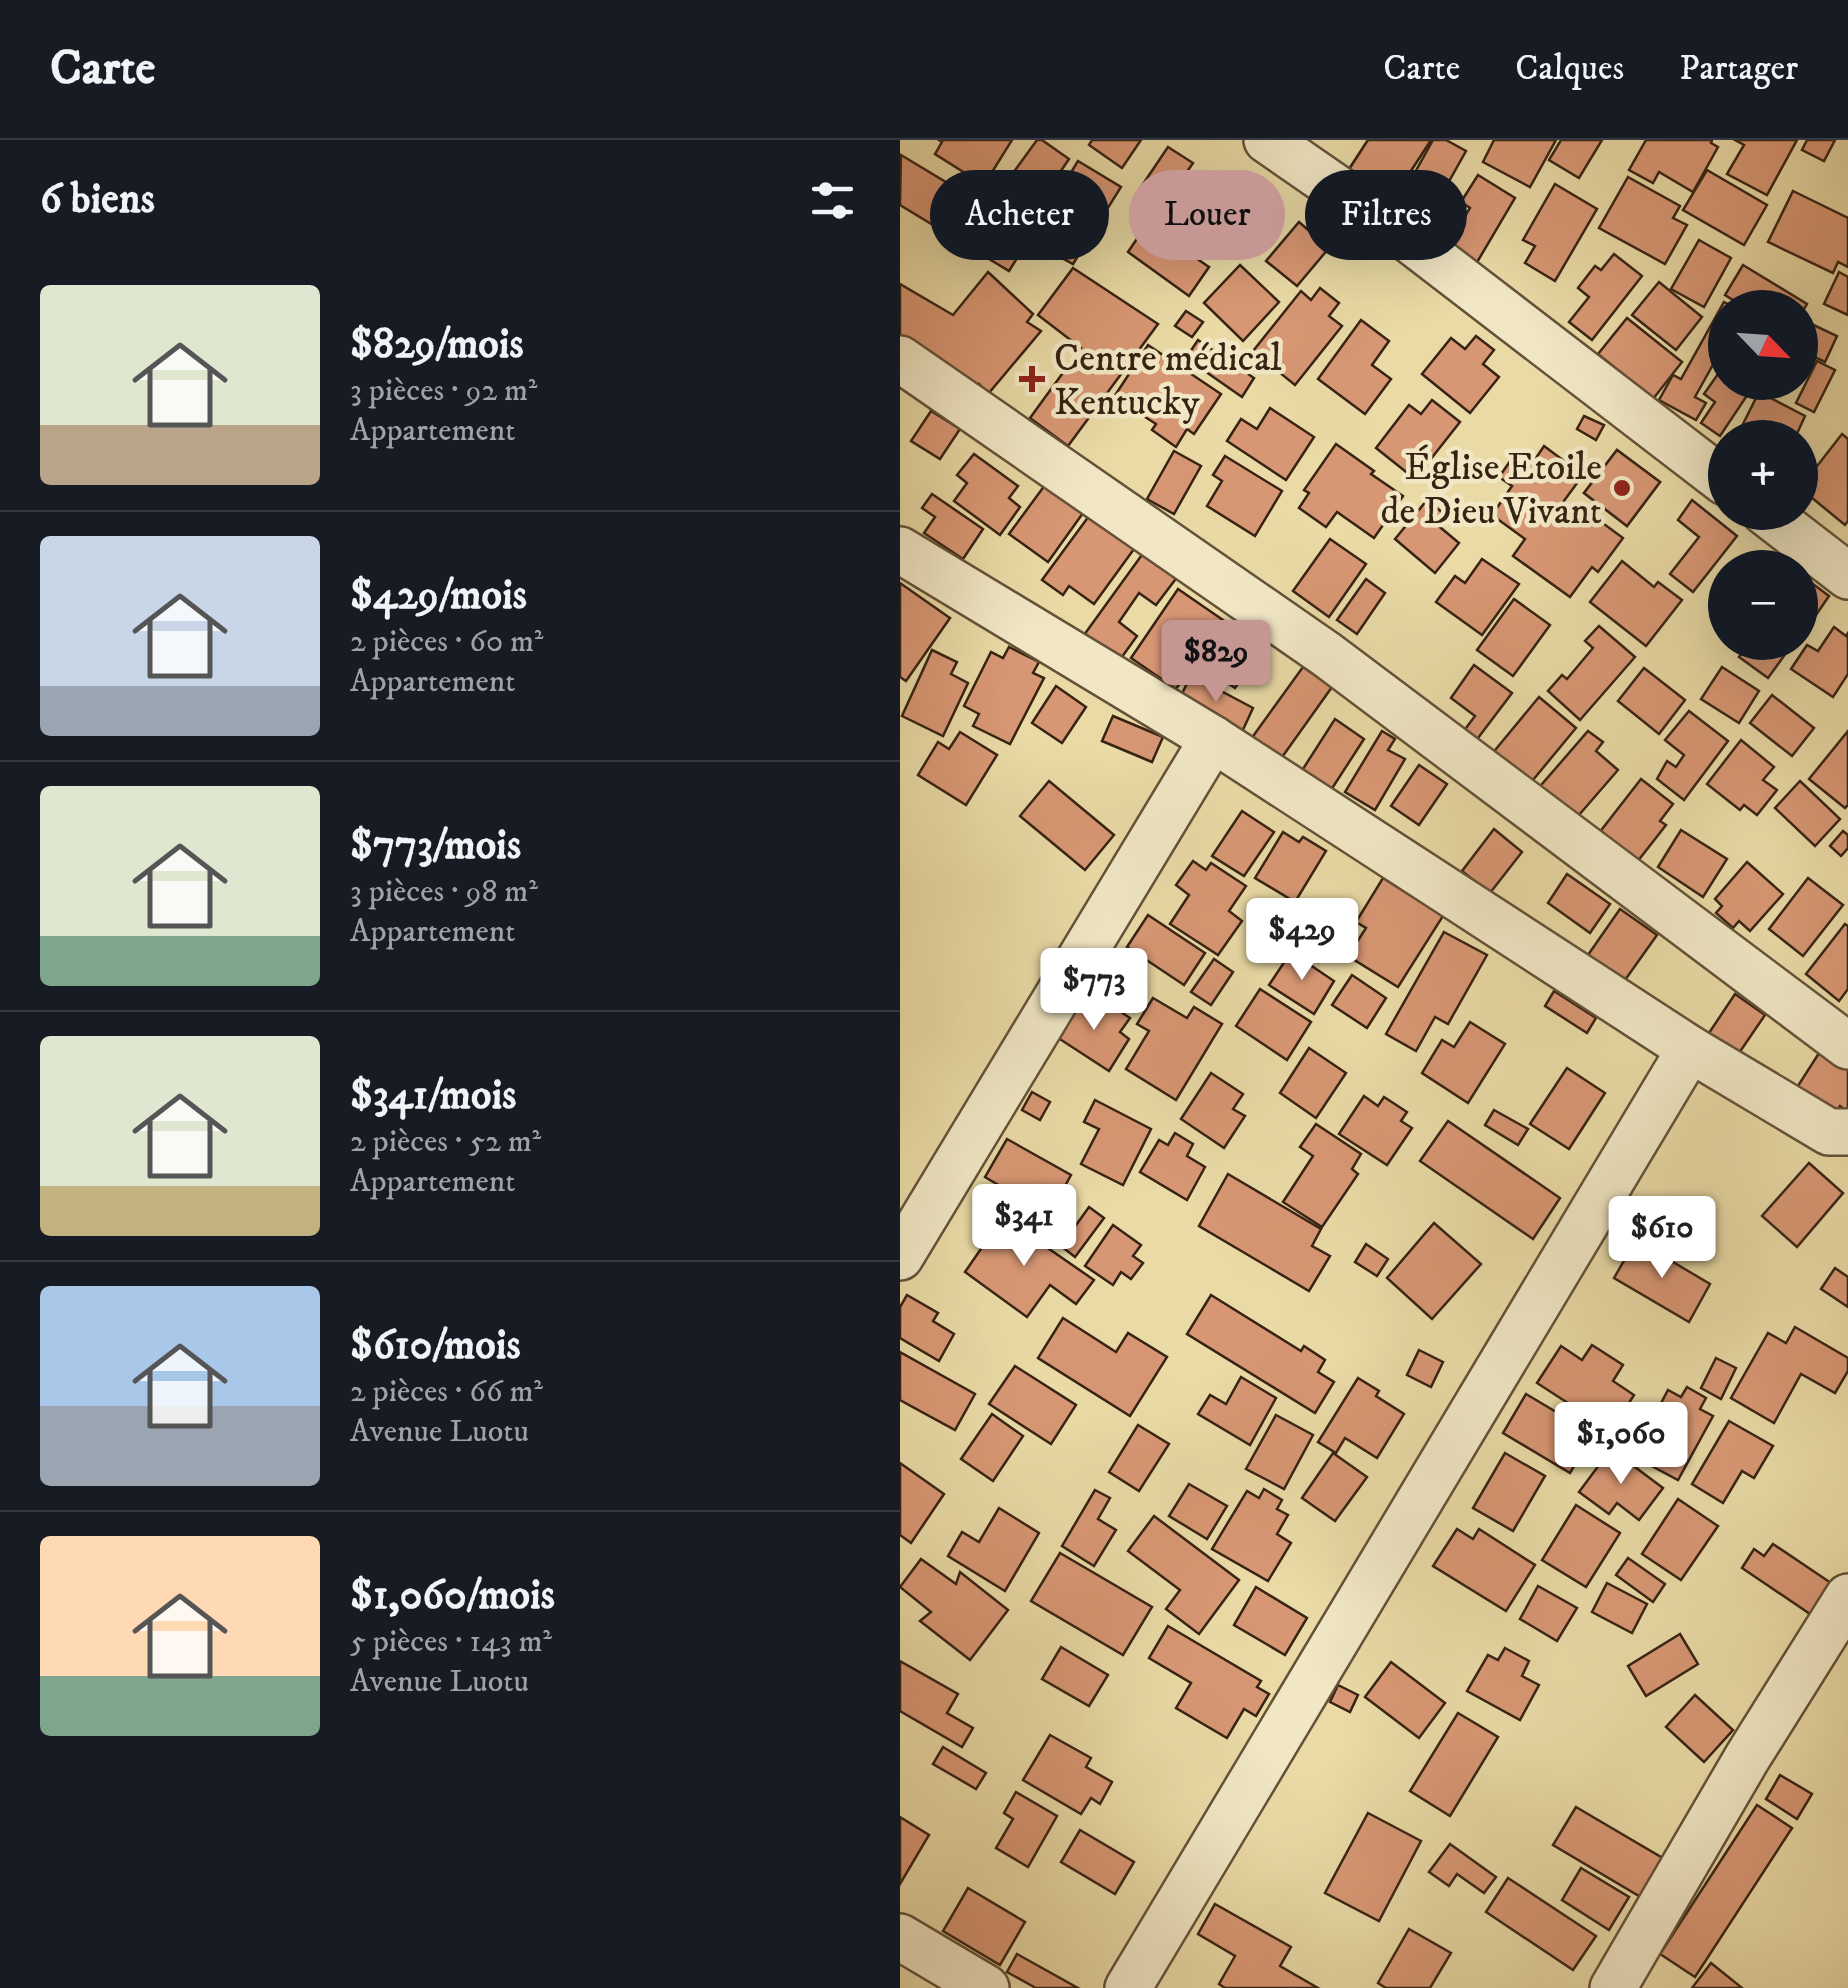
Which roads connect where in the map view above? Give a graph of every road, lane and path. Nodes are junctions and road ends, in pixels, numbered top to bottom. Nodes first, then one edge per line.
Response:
1 (1267, 140) edge
2 (900, 360) edge
3 (1708, 469) edge
4 (1788, 530) edge
5 (900, 550) edge
6 (1848, 576) edge
7 (1213, 740) junction
8 (1848, 1046) edge
9 (1690, 1049) junction
10 (1848, 1132) edge
11 (900, 1257) edge
12 (1848, 1597) edge
13 (900, 1937) edge
14 (986, 1988) edge
15 (1128, 1988) edge
16 (1613, 1988) edge

1 - 3 street
2 - 8 street
4 - 6 street
5 - 7 street
7 - 9 street
7 - 11 street
9 - 10 street
9 - 15 street
12 - 16 street
13 - 14 street

